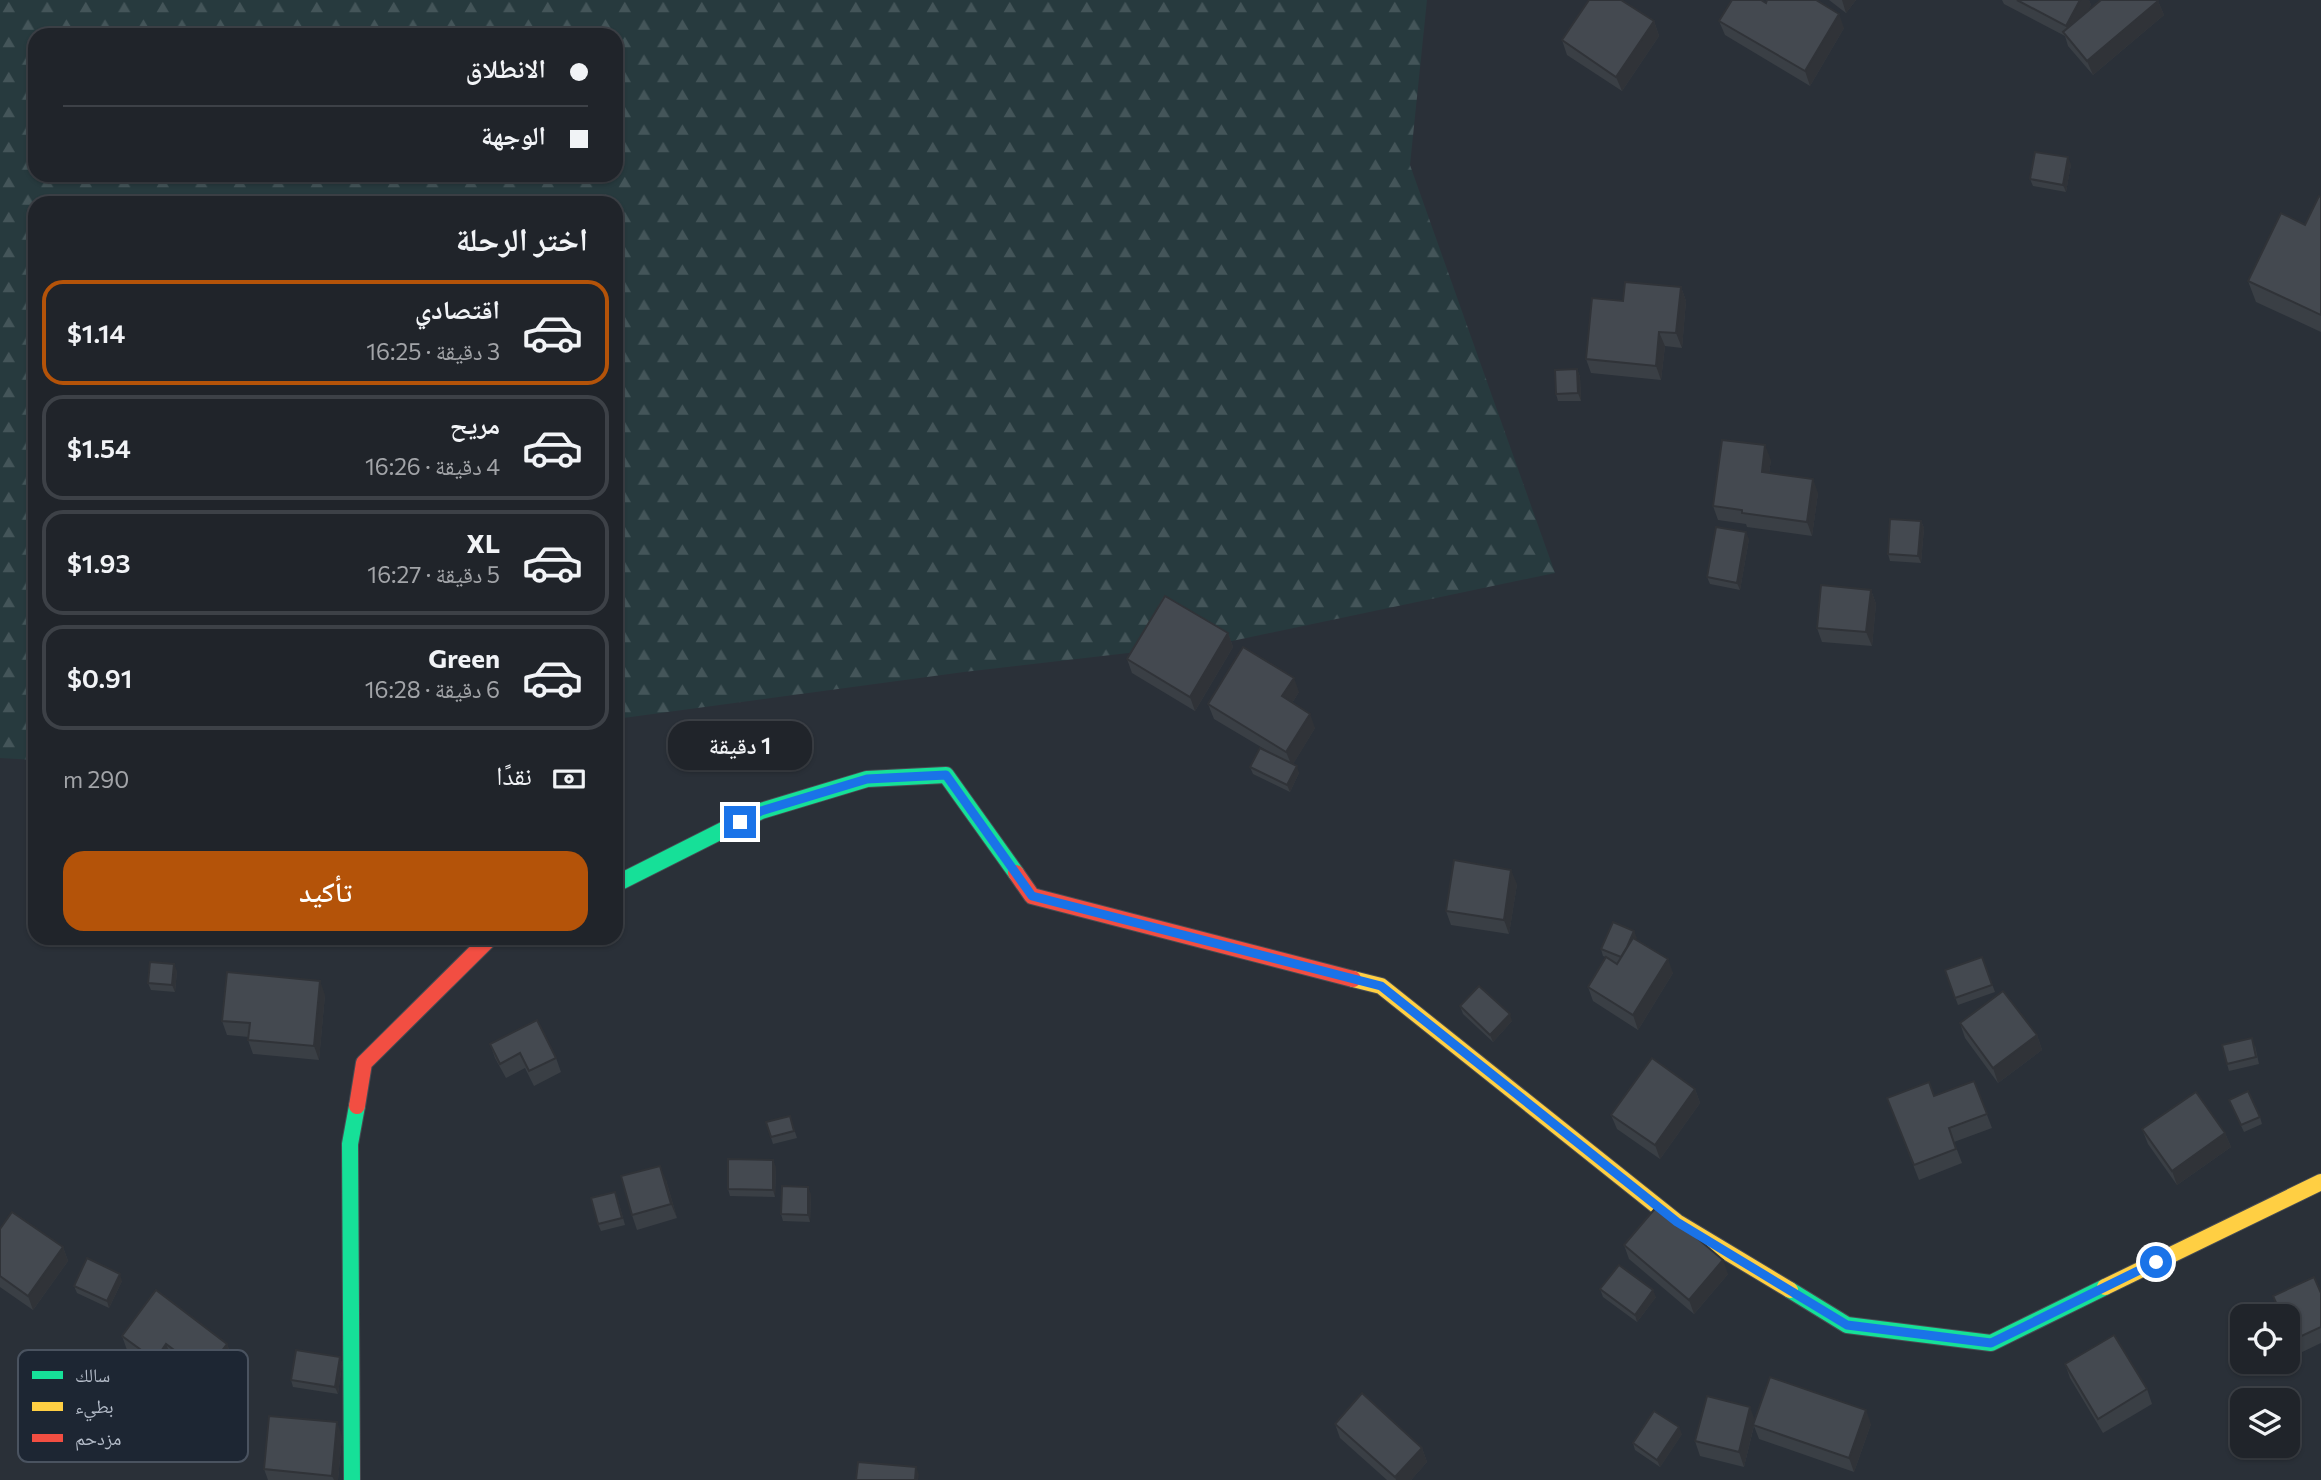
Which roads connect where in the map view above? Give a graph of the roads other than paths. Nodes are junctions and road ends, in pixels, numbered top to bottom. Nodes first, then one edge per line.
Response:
1 (623, 880) edge
2 (483, 945) edge
3 (2321, 1182) edge
4 (352, 1480) edge

1 - 3 street
2 - 4 street

